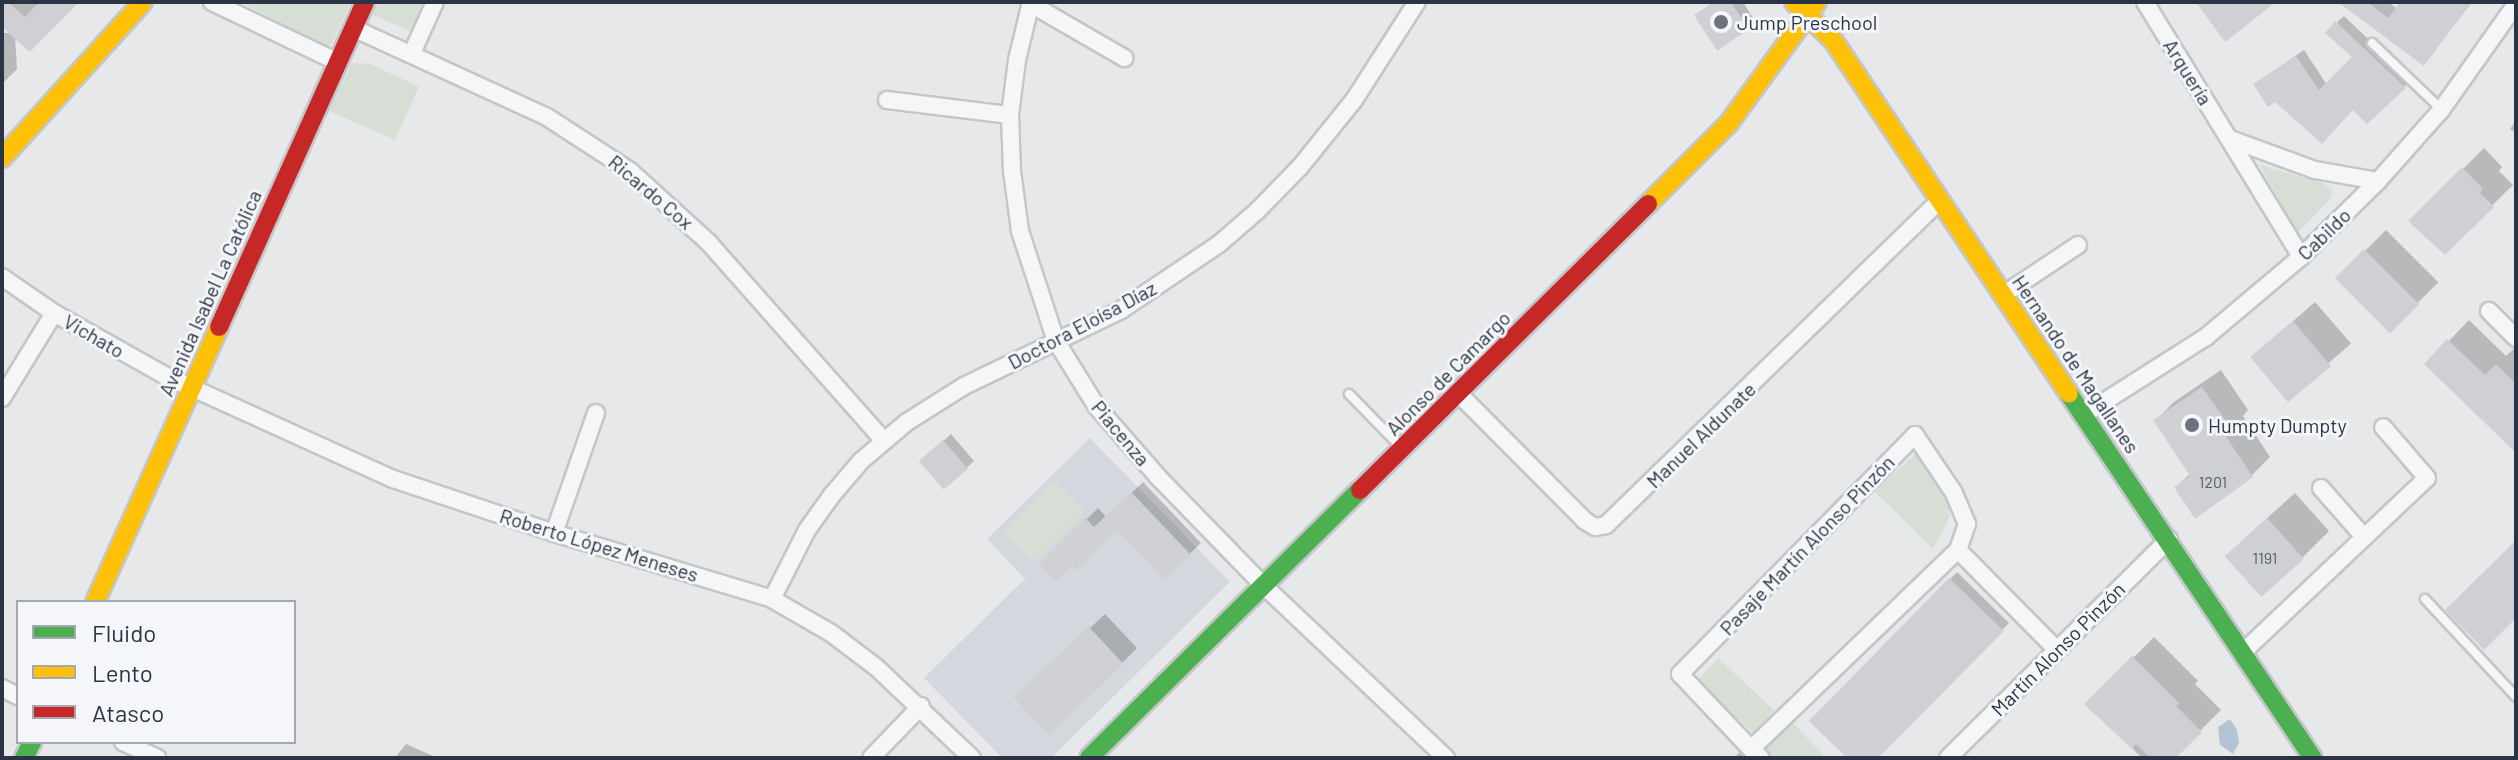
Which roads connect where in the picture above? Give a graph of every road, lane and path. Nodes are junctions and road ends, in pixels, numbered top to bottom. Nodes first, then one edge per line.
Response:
1 (143, 2) edge
2 (212, 2) edge
3 (365, 2) edge
4 (435, 2) edge
5 (2145, 2) edge
6 (1031, 3) edge
7 (2516, 4) edge
8 (1409, 5) edge
9 (1806, 6) edge
10 (353, 28) junction
11 (2372, 43) dead end
12 (412, 53) junction
13 (1124, 58) dead end
14 (338, 62) junction
15 (887, 100) dead end
16 (2441, 110) junction
17 (1010, 115) junction
18 (2233, 140) junction
19 (2, 158) edge
20 (2378, 181) junction
21 (1939, 201) junction
22 (2078, 245) dead end
23 (2301, 257) junction
24 (2, 277) edge
25 (2003, 295) junction
26 (2489, 311) dead end
27 (54, 313) junction
28 (2516, 338) edge
29 (1056, 341) junction
30 (191, 388) junction
31 (1458, 393) junction
32 (1349, 394) dead end
33 (2, 398) edge
34 (596, 413) dead end
35 (2085, 414) junction
36 (2383, 427) dead end
37 (884, 441) junction
38 (1402, 449) junction
39 (2321, 488) dead end
40 (554, 533) junction
41 (2364, 537) junction
42 (2169, 539) junction
43 (1958, 550) junction
44 (1263, 585) junction
45 (772, 599) junction
46 (2425, 599) dead end
47 (96, 600) edge
48 (2057, 650) junction
49 (2243, 652) junction
50 (2516, 697) edge
51 (921, 706) junction
52 (127, 744) edge
53 (1756, 754) edge
54 (158, 758) edge
55 (871, 758) edge
56 (972, 758) edge
57 (1089, 758) edge
58 (1446, 758) edge
59 (1948, 758) edge
60 (2313, 758) edge

1 - 19 street
2 - 14 street
3 - 10 street, Avenida Isabel La Católica
4 - 12 street
5 - 18 street, Arquería
6 - 13 street
6 - 17 street, Piacenza
7 - 16 street, Cabildo
8 - 29 street, Doctora Eloísa Díaz
9 - 21 street, Hernando de Magallanes
9 - 31 street, Alonso de Camargo
10 - 12 street, Ricardo Cox
10 - 14 street, Avenida Isabel La Católica
11 - 16 lane
12 - 37 street, Ricardo Cox
14 - 30 street, Avenida Isabel La Católica
15 - 17 street
16 - 20 street, Cabildo
17 - 29 street, Piacenza
18 - 20 street
18 - 23 street, Arquería
20 - 23 street, Cabildo
21 - 25 street, Hernando de Magallanes
21 - 31 street, Manuel Aldunate
22 - 25 street
23 - 35 street, Cabildo
24 - 27 street, Vichato
25 - 35 street, Hernando de Magallanes
26 - 28 street
27 - 30 street, Vichato
27 - 33 street
29 - 37 street, Doctora Eloísa Díaz
29 - 44 street, Piacenza
30 - 40 street, Roberto López Meneses
30 - 47 street, Avenida Isabel La Católica
31 - 38 street, Alonso de Camargo
32 - 38 lane
34 - 40 street
35 - 42 street, Hernando de Magallanes
36 - 41 street
37 - 45 street, Doctora Eloísa Díaz
38 - 44 street, Alonso de Camargo
39 - 41 street
40 - 45 street, Roberto López Meneses
41 - 49 street
42 - 48 street, Martín Alonso Pinzón
42 - 49 street, Hernando de Magallanes
43 - 48 street
43 - 53 street, Pasaje Martín Alonso Pinzón
43 - 53 street, Pasaje Martín Alonso Pinzón
44 - 57 street, Alonso de Camargo
44 - 58 street, Piacenza
45 - 51 street, Roberto López Meneses
46 - 50 lane
48 - 59 street, Martín Alonso Pinzón
49 - 60 street, Hernando de Magallanes
51 - 55 street
51 - 56 street, Roberto López Meneses
52 - 54 street

